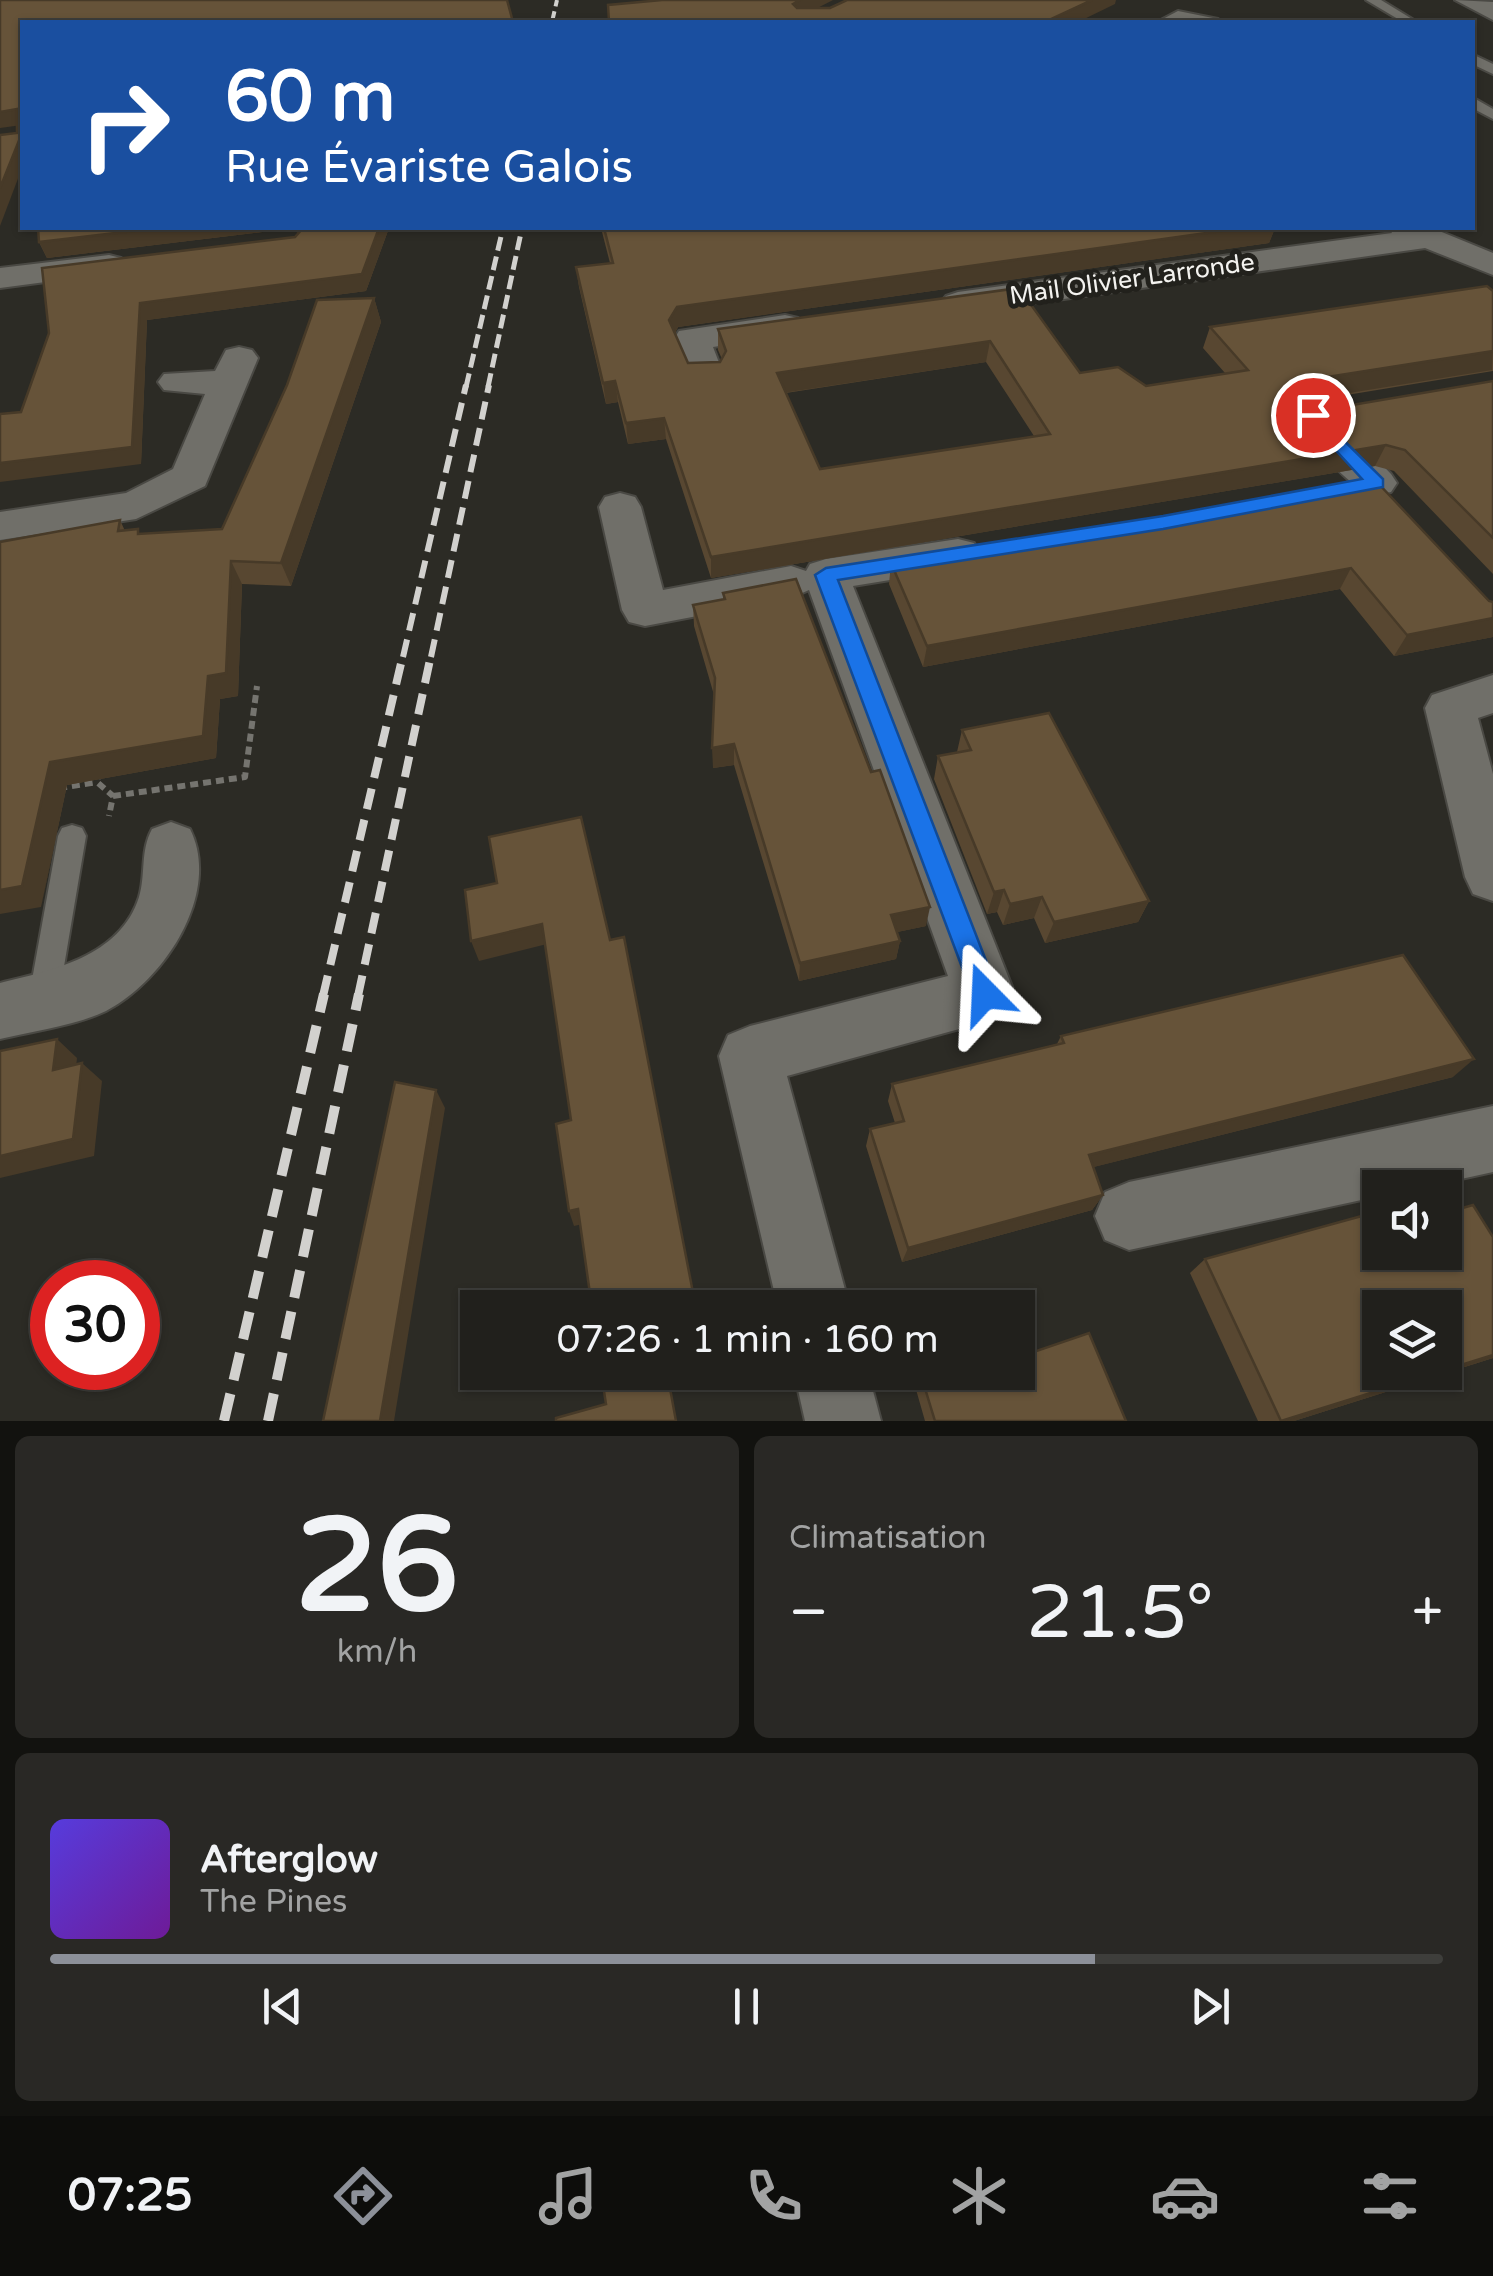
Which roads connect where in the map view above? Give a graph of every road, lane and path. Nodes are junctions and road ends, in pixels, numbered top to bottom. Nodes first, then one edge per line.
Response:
1 (1372, 0) edge
2 (1468, 0) edge
3 (1493, 12) edge
4 (1167, 20) edge
5 (1204, 20) edge
6 (1407, 20) edge
7 (1417, 233) edge
8 (134, 262) edge
9 (1493, 265) edge
10 (0, 278) edge
11 (924, 307) edge
12 (828, 320) edge
13 (704, 373) edge
14 (177, 382) dead end
15 (1331, 412) edge
16 (1376, 483) junction
17 (1318, 494) edge
18 (620, 507) dead end
19 (1415, 525) edge
20 (0, 526) edge
21 (1013, 546) edge
22 (826, 575) junction
23 (257, 686) dead end
24 (1493, 694) edge
25 (100, 762) edge
26 (97, 782) junction
27 (39, 791) edge
28 (113, 796) junction
29 (106, 832) dead end
30 (72, 836) dead end
31 (171, 845) dead end
32 (1493, 877) edge
33 (21, 1006) edge
34 (1493, 1138) edge
35 (1129, 1216) dead end
36 (809, 1290) edge
37 (835, 1390) edge
38 (843, 1421) edge

1 - 6 lane
2 - 3 street
4 - 5 lane
7 - 9 street
7 - 11 street, Mail Olivier Larronde
8 - 10 street
12 - 13 street
14 - 20 street
15 - 16 street
16 - 17 street
16 - 19 street
18 - 22 street
21 - 22 street
22 - 36 street
23 - 28 path
24 - 32 street
25 - 26 path
26 - 27 path
26 - 28 path
28 - 29 path
30 - 33 lane
31 - 33 street
34 - 35 street
37 - 38 street

